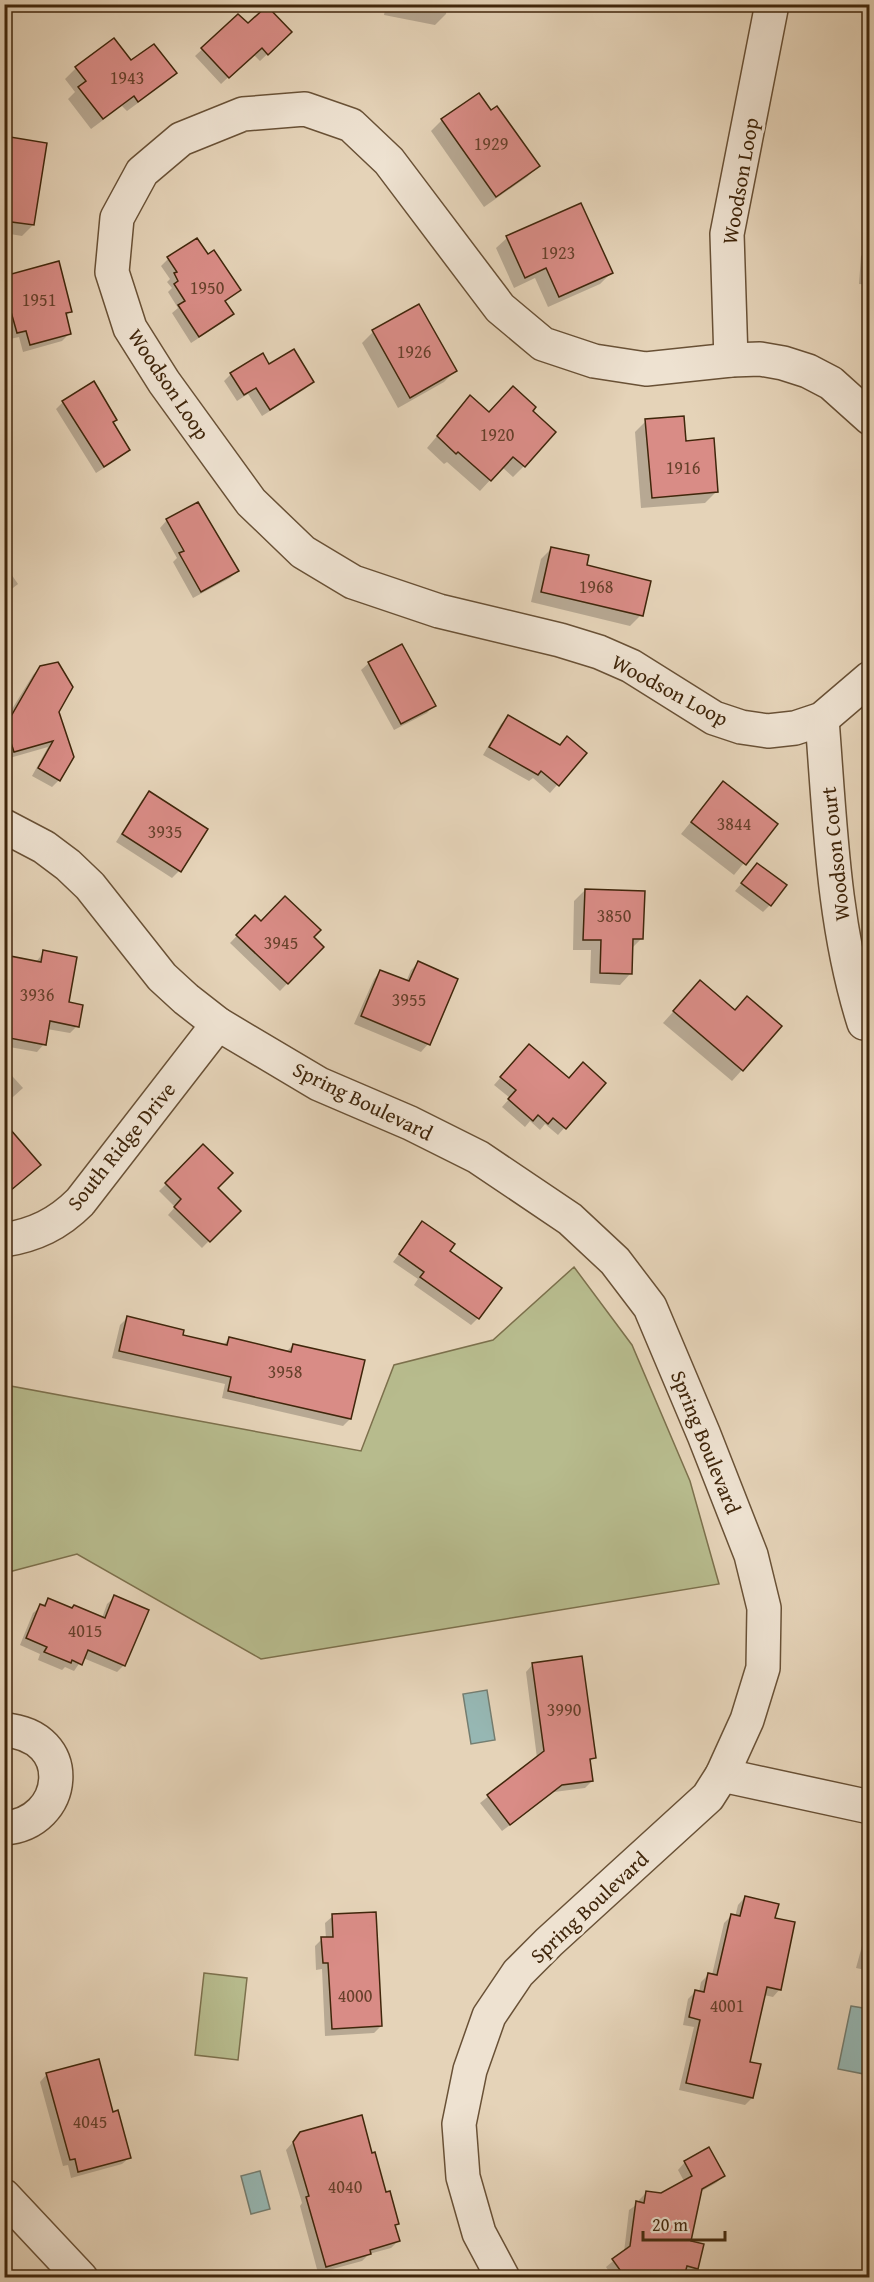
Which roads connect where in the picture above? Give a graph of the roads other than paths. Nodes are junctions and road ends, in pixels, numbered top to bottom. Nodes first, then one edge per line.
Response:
1 (772, 4) edge
2 (730, 360) junction
3 (870, 418) edge
4 (870, 678) edge
5 (822, 719) junction
6 (4, 826) edge
7 (864, 1023) dead end
8 (218, 1024) junction
9 (4, 1240) edge
10 (4, 1730) edge
11 (722, 1775) junction
12 (870, 1807) edge
13 (4, 1828) edge
14 (4, 2196) edge
15 (81, 2277) edge
16 (503, 2277) edge

1 - 2 street, Woodson Loop
2 - 3 street, Woodson Loop
2 - 5 street, Woodson Loop
4 - 5 street, Woodson Loop
5 - 7 street, Woodson Court
6 - 8 street, Spring Boulevard
8 - 9 street, South Ridge Drive
8 - 11 street, Spring Boulevard
10 - 13 street
11 - 12 street
11 - 16 street, Spring Boulevard
14 - 15 street

